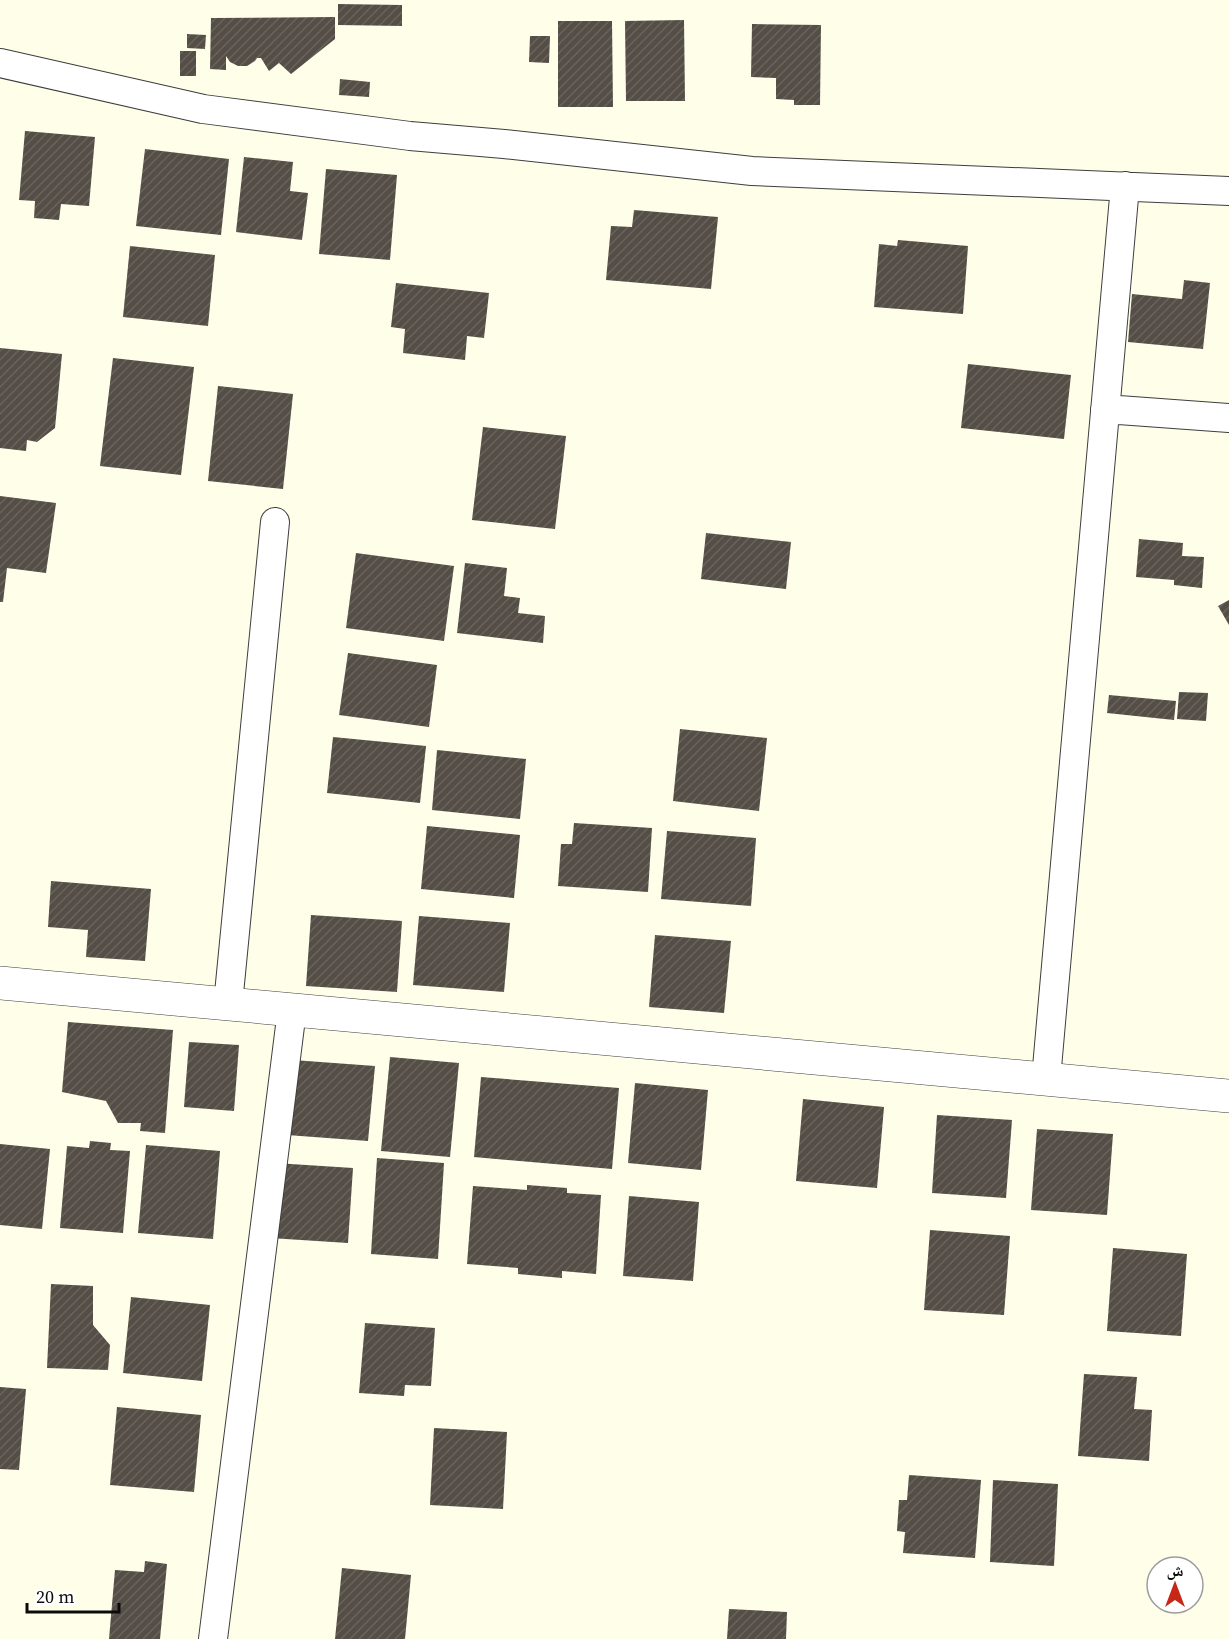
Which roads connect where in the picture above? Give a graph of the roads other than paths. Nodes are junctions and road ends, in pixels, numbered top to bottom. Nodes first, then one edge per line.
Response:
1 (0, 63) edge
2 (1125, 186) junction
3 (1229, 191) edge
4 (1106, 409) junction
5 (1229, 418) edge
6 (275, 522) dead end
7 (0, 983) edge
8 (228, 1004) junction
9 (292, 1010) junction
10 (1047, 1079) junction
11 (1229, 1096) edge
12 (213, 1639) edge

1 - 2 street
2 - 3 street
2 - 4 street
4 - 5 street
4 - 10 street
6 - 8 street
7 - 8 street
8 - 9 street
9 - 10 street
9 - 12 street
10 - 11 street

